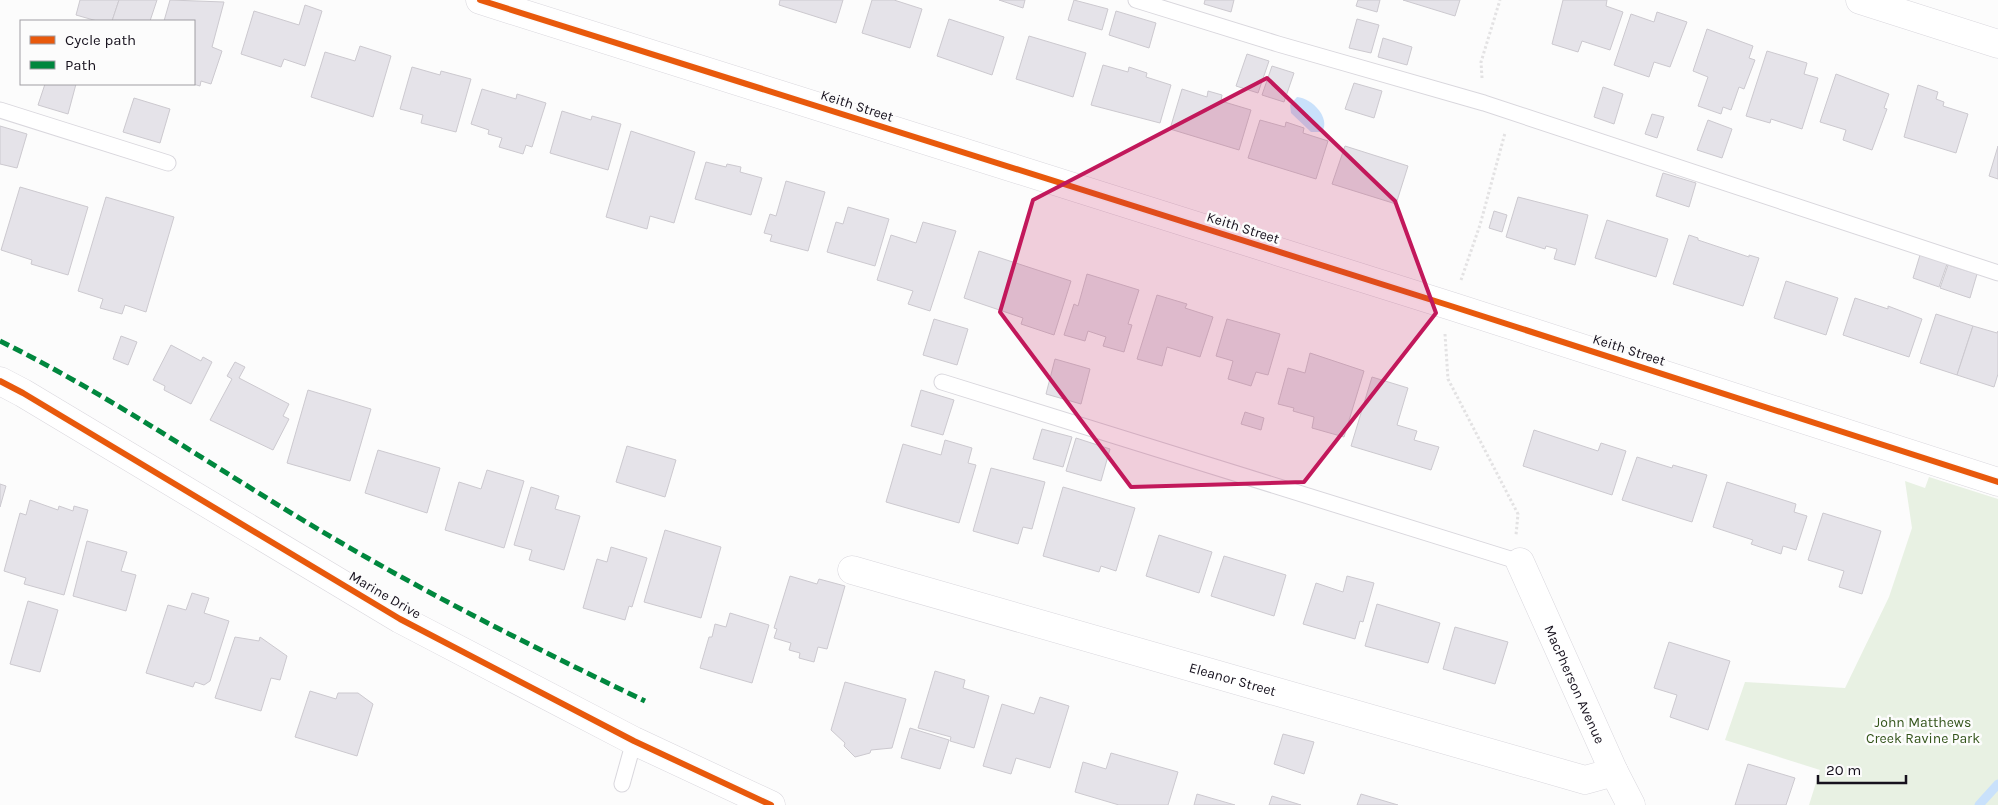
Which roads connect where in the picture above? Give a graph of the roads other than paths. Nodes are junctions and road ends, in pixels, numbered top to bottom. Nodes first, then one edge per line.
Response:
1 (480, 0) edge
2 (1136, 0) edge
3 (1860, 0) edge
4 (1998, 44) edge
5 (0, 110) edge
6 (168, 163) dead end
7 (1998, 273) edge
8 (0, 381) edge
9 (942, 382) dead end
10 (1998, 482) edge
11 (1520, 562) joint
12 (852, 570) dead end
13 (634, 741) junction
14 (1614, 772) junction
15 (622, 784) dead end
16 (772, 805) edge
17 (1631, 805) edge

1 - 10 street, Keith Street
2 - 7 lane
3 - 4 street
5 - 6 lane
8 - 13 street, Marine Drive
9 - 11 lane
11 - 14 street, MacPherson Avenue
12 - 14 street, Eleanor Street
13 - 15 lane
13 - 16 street, Marine Drive
14 - 17 street, MacPherson Avenue

